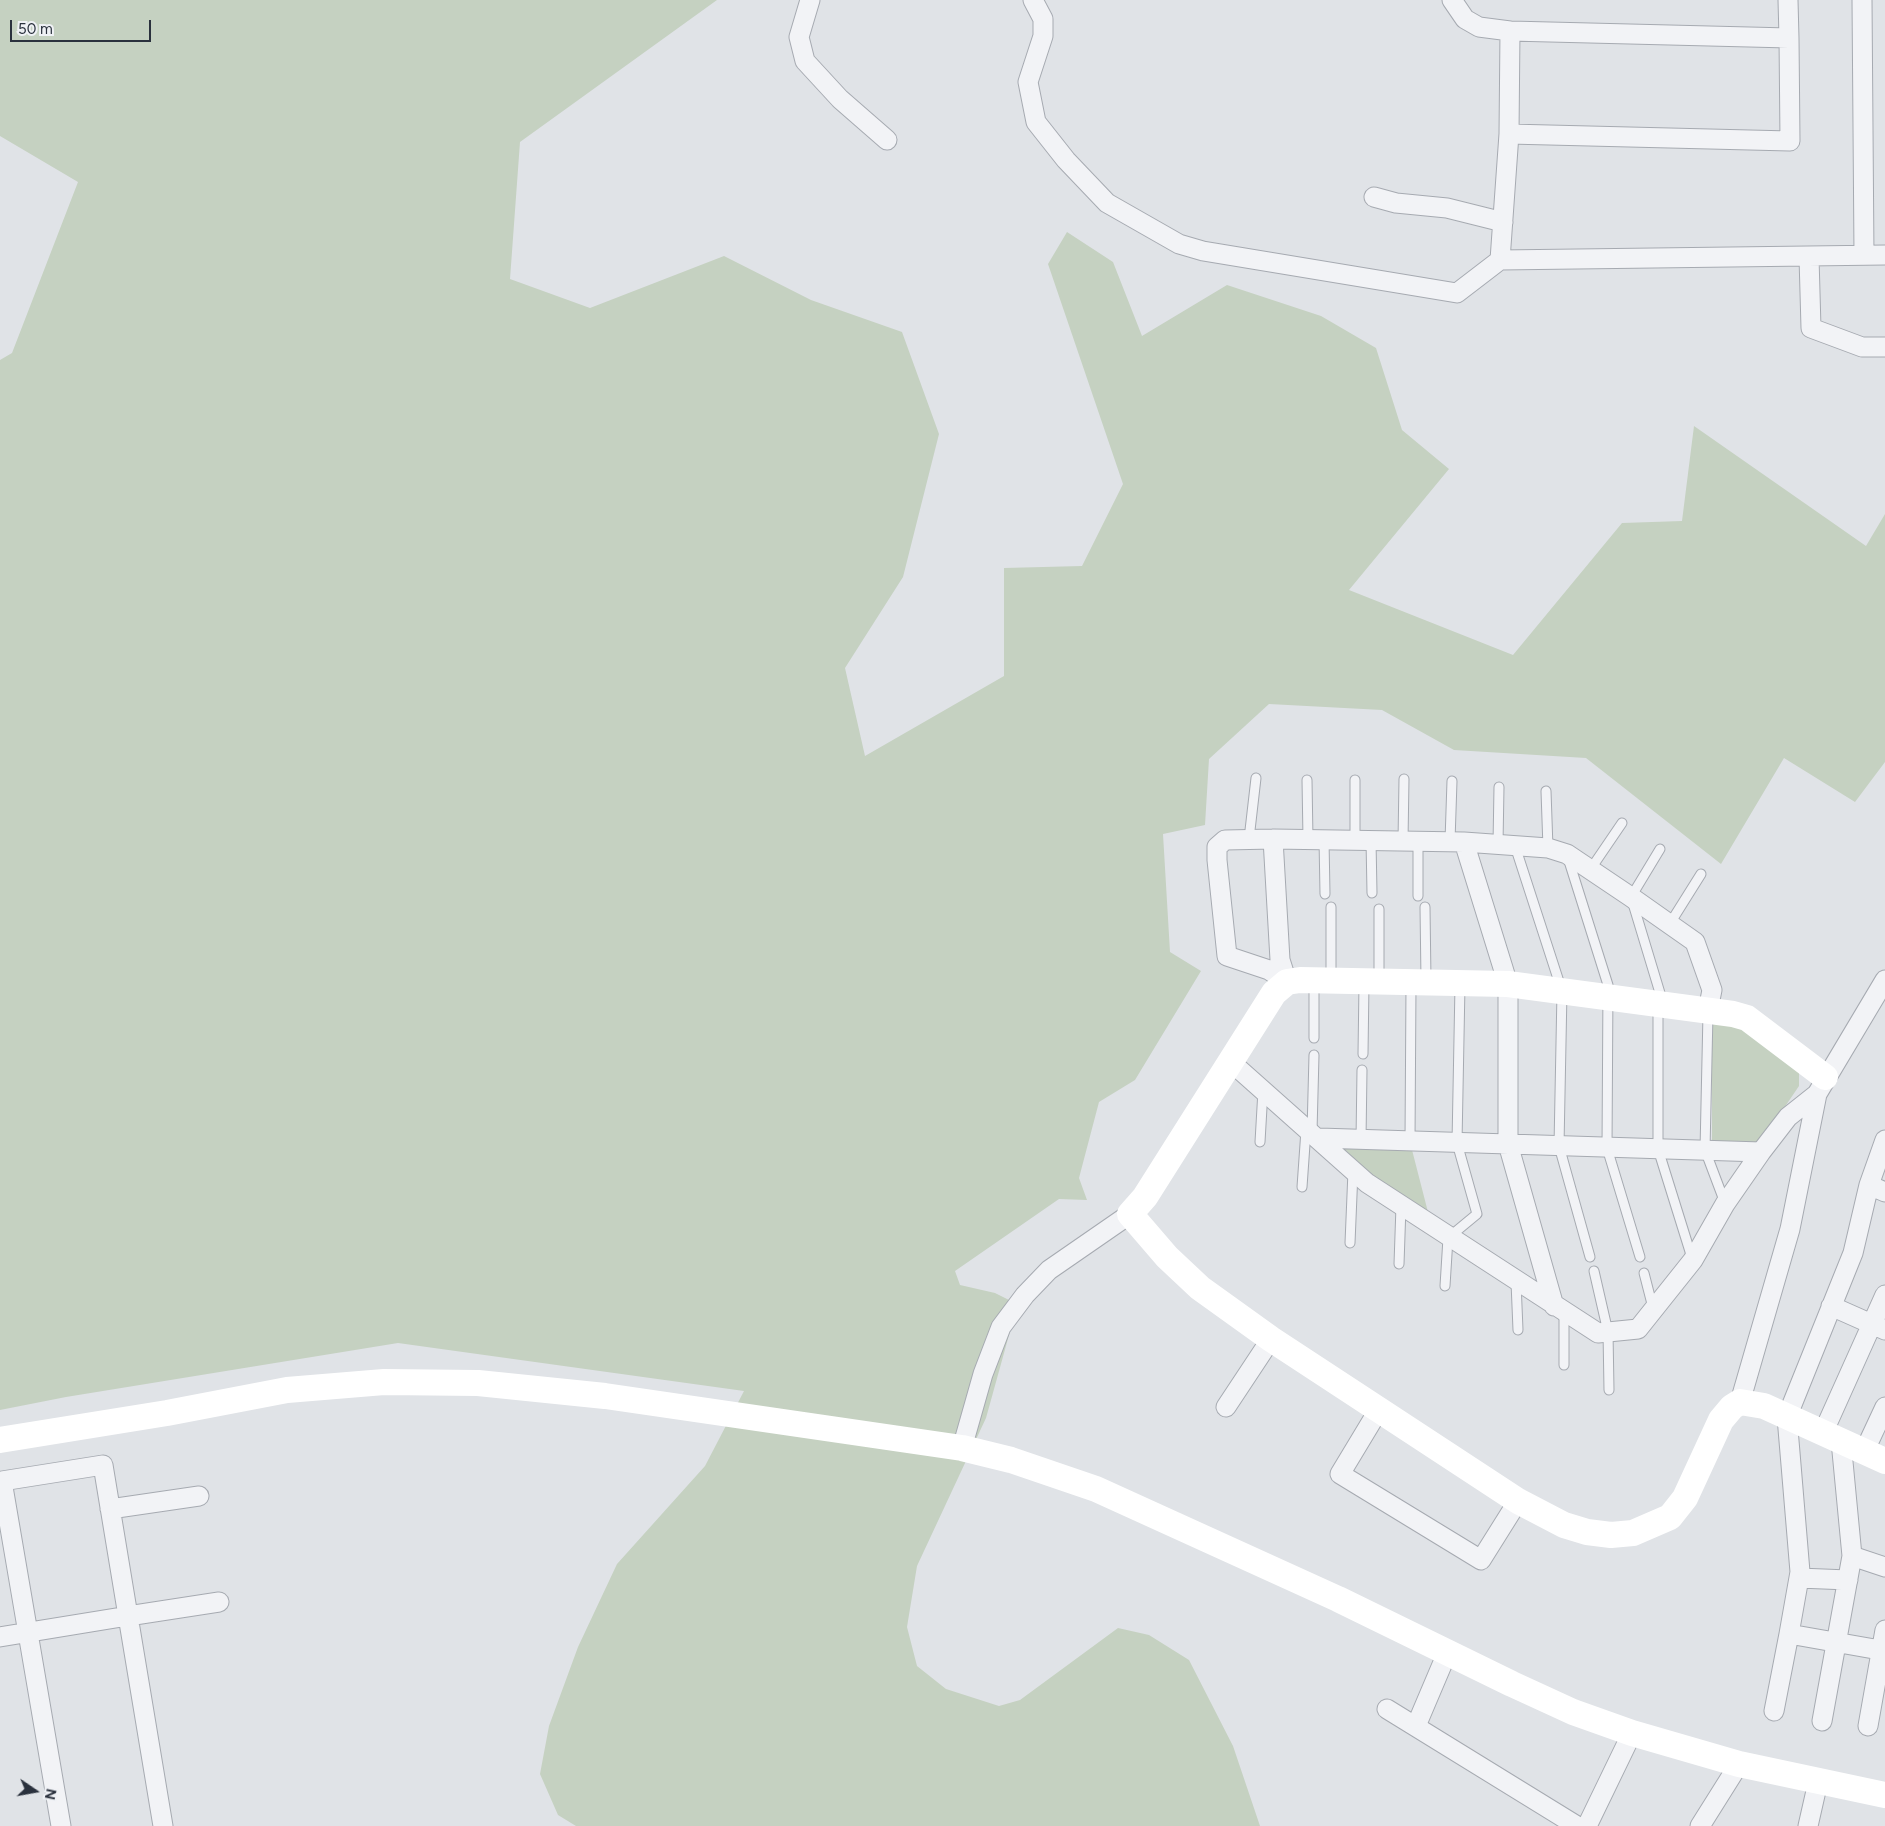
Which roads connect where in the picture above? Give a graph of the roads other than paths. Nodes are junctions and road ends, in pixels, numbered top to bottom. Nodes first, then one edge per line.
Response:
1 (810, 0) edge
2 (1033, 0) edge
3 (1452, 0) edge
4 (1788, 0) edge
5 (1862, 0) edge
6 (1510, 31) junction
7 (1789, 38) junction
8 (1509, 134) junction
9 (887, 140) dead end
10 (1374, 197) dead end
11 (1503, 222) junction
12 (1864, 255) junction
13 (1885, 255) edge
14 (1809, 257) junction
15 (1500, 260) junction
16 (1885, 346) edge
17 (1256, 778) dead end
18 (1404, 779) dead end
19 (1307, 780) dead end
20 (1355, 780) dead end
21 (1452, 781) dead end
22 (1499, 787) dead end
23 (1546, 791) dead end
24 (1622, 823) dead end
25 (1249, 839) junction
26 (1273, 839) junction
27 (1316, 839) junction
28 (1363, 840) junction
29 (1410, 841) junction
30 (1457, 841) junction
31 (1507, 845) junction
32 (1548, 848) junction
33 (1660, 849) dead end
34 (1567, 854) junction
35 (1590, 870) junction
36 (1701, 874) dead end
37 (1372, 893) dead end
38 (1325, 894) dead end
39 (1418, 896) dead end
40 (1631, 897) junction
41 (1331, 907) dead end
42 (1425, 907) dead end
43 (1379, 910) dead end
44 (1669, 925) junction
45 (1323, 980) junction
46 (1885, 980) edge
47 (1371, 981) junction
48 (1287, 982) junction
49 (1418, 983) junction
50 (1460, 983) junction
51 (1508, 984) junction
52 (1562, 991) junction
53 (1610, 997) junction
54 (1658, 1004) junction
55 (1708, 1010) junction
56 (1314, 1038) dead end
57 (1314, 1054) dead end
58 (1363, 1054) dead end
59 (1231, 1062) junction
60 (1362, 1070) dead end
61 (1821, 1086) junction
62 (1263, 1089) junction
63 (1312, 1133) junction
64 (1361, 1140) junction
65 (1885, 1140) edge
66 (1410, 1141) junction
67 (1260, 1142) dead end
68 (1457, 1143) junction
69 (1508, 1144) junction
70 (1559, 1146) junction
71 (1607, 1148) junction
72 (1658, 1149) junction
73 (1705, 1150) junction
74 (1761, 1152) junction
75 (1353, 1170) junction
76 (1302, 1187) dead end
77 (1877, 1189) edge
78 (1725, 1204) junction
79 (1401, 1206) junction
80 (1130, 1214) junction
81 (1448, 1238) junction
82 (1350, 1243) dead end
83 (1590, 1257) dead end
84 (1640, 1257) dead end
85 (1693, 1260) junction
86 (1399, 1264) dead end
87 (1594, 1271) dead end
88 (1644, 1273) dead end
89 (1516, 1282) junction
90 (1445, 1286) dead end
91 (1885, 1295) edge
92 (1831, 1306) junction
93 (1653, 1308) junction
94 (1559, 1309) junction
95 (1879, 1327) edge
96 (1518, 1330) dead end
97 (1608, 1332) junction
98 (1271, 1339) junction
99 (1564, 1365) dead end
100 (1609, 1390) dead end
101 (1740, 1402) junction
102 (1226, 1407) dead end
103 (1885, 1407) edge
104 (1378, 1411) junction
105 (1787, 1417) junction
106 (1832, 1437) junction
107 (0, 1440) edge
108 (962, 1448) junction
109 (1875, 1456) edge
110 (199, 1496) dead end
111 (1518, 1501) junction
112 (110, 1509) junction
113 (1852, 1556) junction
114 (1885, 1567) edge
115 (1799, 1578) junction
116 (1848, 1580) junction
117 (219, 1602) dead end
118 (128, 1616) junction
119 (1885, 1630) edge
120 (29, 1633) junction
121 (1789, 1634) junction
122 (0, 1637) edge
123 (1837, 1643) junction
124 (1883, 1651) edge
125 (1448, 1653) junction
126 (1388, 1708) dead end
127 (1774, 1711) dead end
128 (1822, 1721) dead end
129 (1416, 1726) junction
130 (1868, 1726) dead end
131 (1632, 1733) junction
132 (1739, 1764) junction
133 (1818, 1782) junction
134 (1885, 1796) edge
135 (61, 1826) edge
136 (163, 1826) edge
137 (1577, 1826) edge
138 (1587, 1826) edge
139 (1700, 1826) edge
140 (1808, 1826) edge

1 - 9 street
2 - 15 street
3 - 6 street
4 - 7 street
5 - 12 street
6 - 7 street
6 - 8 street
7 - 8 street
8 - 11 street
10 - 11 street
11 - 15 street
12 - 13 street
12 - 14 street
14 - 15 street
14 - 16 street
17 - 25 lane
18 - 29 lane
19 - 27 lane
20 - 28 lane
21 - 30 lane
22 - 31 lane
23 - 32 lane
24 - 35 lane
25 - 26 street
25 - 48 street
26 - 27 street
26 - 48 street
27 - 28 street
27 - 38 lane
28 - 29 street
28 - 37 lane
29 - 30 street
29 - 39 lane
30 - 31 street
30 - 51 street
31 - 32 street
31 - 52 lane
32 - 34 street
33 - 40 lane
34 - 35 street
34 - 53 lane
35 - 40 street
36 - 44 lane
40 - 44 street
40 - 54 lane
41 - 45 lane
42 - 49 lane
43 - 47 lane
44 - 55 street
45 - 47 street
45 - 48 street
45 - 56 lane
46 - 61 street
47 - 49 street
47 - 58 lane
48 - 59 street
49 - 50 street
49 - 66 lane
50 - 51 street
50 - 68 lane
51 - 52 street
51 - 69 street
52 - 53 street
52 - 70 lane
53 - 54 street
53 - 71 lane
54 - 55 street
54 - 72 lane
55 - 61 street
55 - 73 lane
57 - 63 lane
59 - 62 street
59 - 80 street
60 - 64 lane
61 - 74 street
61 - 101 street
62 - 63 street
62 - 67 lane
63 - 64 street
63 - 75 street
63 - 76 lane
64 - 66 street
65 - 77 street
66 - 68 street
68 - 69 street
68 - 81 lane
69 - 70 street
69 - 94 street
70 - 71 street
70 - 83 lane
71 - 72 street
71 - 84 lane
72 - 73 street
72 - 85 lane
73 - 74 street
73 - 78 lane
74 - 78 street
75 - 79 street
75 - 82 lane
77 - 92 street
78 - 85 street
79 - 81 street
79 - 86 lane
80 - 98 street
80 - 108 street
81 - 89 street
81 - 90 lane
85 - 93 street
87 - 97 lane
88 - 93 lane
89 - 94 street
89 - 96 lane
91 - 95 street
92 - 95 street
92 - 105 street
93 - 97 street
94 - 97 street
94 - 99 lane
95 - 106 street
97 - 100 lane
98 - 102 street
98 - 104 street
101 - 105 street
101 - 111 street
103 - 109 street
104 - 111 street
104 - 111 street
105 - 106 street
105 - 115 street
106 - 109 street
106 - 113 street
107 - 108 street
108 - 125 street
110 - 112 street
112 - 118 street
112 - 120 street
113 - 114 street
113 - 116 street
115 - 116 street
115 - 121 street
116 - 123 street
117 - 118 street
118 - 120 street
118 - 136 street
119 - 124 street
120 - 122 street
120 - 135 street
121 - 123 street
121 - 127 street
123 - 124 street
123 - 128 street
124 - 130 street
125 - 129 street
125 - 131 street
126 - 129 street
129 - 137 street
131 - 132 street
131 - 138 street
132 - 133 street
132 - 139 street
133 - 134 street
133 - 140 street

